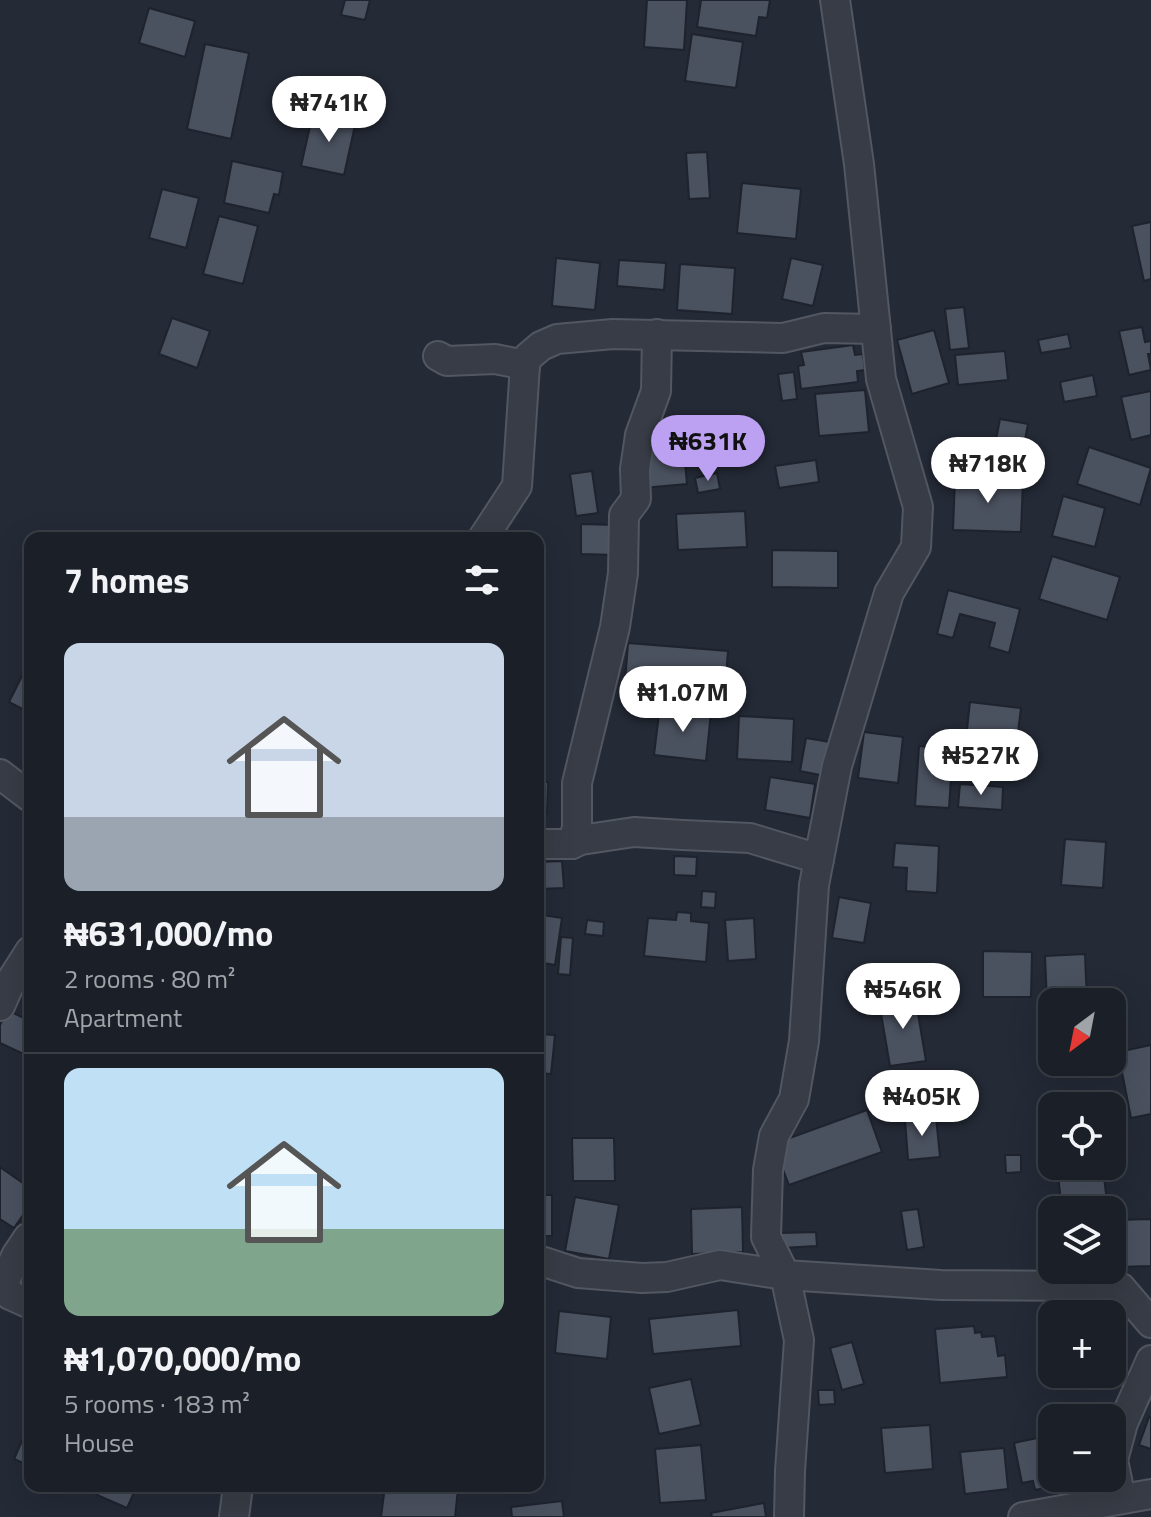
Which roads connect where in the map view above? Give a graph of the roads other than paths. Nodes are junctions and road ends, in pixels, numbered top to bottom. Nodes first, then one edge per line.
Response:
1 (835, 0) edge
2 (876, 329) junction
3 (657, 334) junction
4 (438, 356) dead end
5 (525, 365) junction
6 (487, 532) edge
7 (0, 774) edge
8 (24, 792) edge
9 (544, 844) edge
10 (572, 844) junction
11 (819, 859) junction
12 (24, 960) edge
13 (0, 1006) edge
14 (24, 1244) edge
15 (544, 1262) edge
16 (785, 1275) junction
17 (24, 1301) edge
18 (1151, 1323) edge
19 (1151, 1360) edge
20 (237, 1492) edge
21 (1136, 1502) edge
22 (234, 1517) edge
23 (789, 1517) edge
24 (1023, 1517) edge

1 - 2 street
2 - 3 street
2 - 11 street
3 - 5 street
3 - 10 street
4 - 5 street
5 - 6 street
7 - 8 street
9 - 10 street
10 - 11 street
11 - 16 street
12 - 13 street
14 - 17 street
15 - 16 street
16 - 18 street
16 - 23 street
19 - 21 street
20 - 22 street
21 - 24 street

